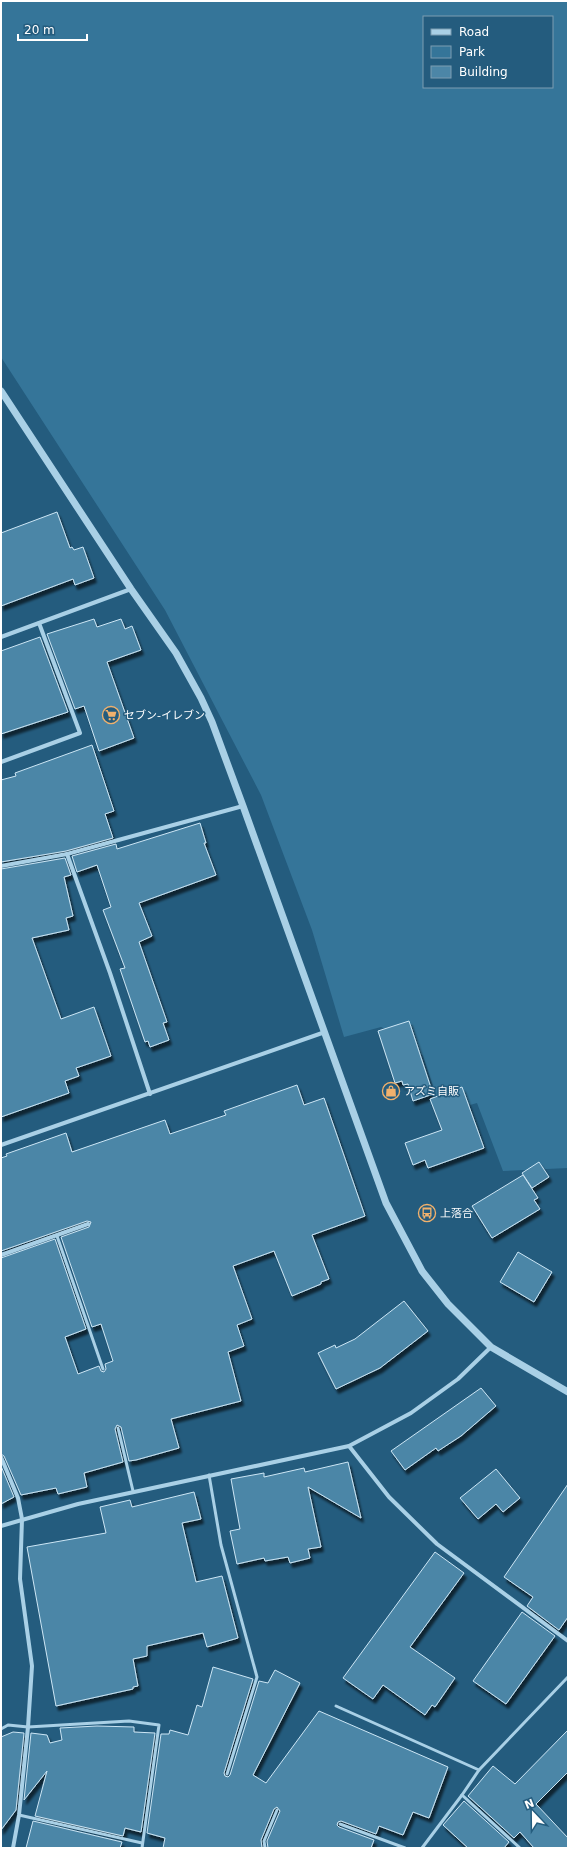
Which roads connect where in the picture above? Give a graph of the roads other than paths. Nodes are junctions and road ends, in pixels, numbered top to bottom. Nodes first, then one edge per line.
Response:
1 (1, 391) edge
2 (131, 590) junction
3 (39, 624) junction
4 (1, 637) edge
5 (1, 762) edge
6 (243, 806) junction
7 (67, 854) junction
8 (1, 866) edge
9 (326, 1032) junction
10 (150, 1094) junction
11 (1, 1145) edge
12 (88, 1224) dead end
13 (57, 1236) junction
14 (1, 1255) edge
15 (491, 1347) junction
16 (104, 1369) dead end
17 (568, 1392) edge
18 (118, 1428) dead end
19 (349, 1446) junction
20 (1, 1457) edge
21 (209, 1474) junction
22 (133, 1491) junction
23 (22, 1519) junction
24 (1, 1526) edge
25 (568, 1641) edge
26 (568, 1677) edge
27 (336, 1706) dead end
28 (28, 1727) junction
29 (1, 1729) edge
30 (478, 1770) junction
31 (227, 1774) dead end
32 (462, 1794) junction
33 (277, 1810) dead end
34 (19, 1815) junction
35 (340, 1824) dead end
36 (142, 1843) junction
37 (13, 1848) edge
38 (142, 1848) edge
39 (265, 1848) edge
40 (405, 1848) edge
41 (422, 1848) edge
42 (520, 1848) edge

1 - 2 street
2 - 3 street
2 - 6 street
3 - 4 street
3 - 5 street
6 - 7 street
6 - 9 street
7 - 8 street
7 - 10 street
9 - 10 street
9 - 15 street
10 - 11 street
12 - 13 street
13 - 14 street
13 - 16 lane
15 - 17 street
15 - 19 street
18 - 22 lane
19 - 21 street
19 - 25 street
20 - 23 street
21 - 22 street
21 - 31 lane
22 - 23 street
23 - 24 street
23 - 28 street
26 - 30 lane
27 - 30 lane
28 - 29 lane
28 - 34 street
28 - 36 lane
30 - 32 lane
32 - 41 lane
32 - 42 lane
33 - 39 lane
34 - 36 lane
34 - 37 street
35 - 40 lane
36 - 38 lane

